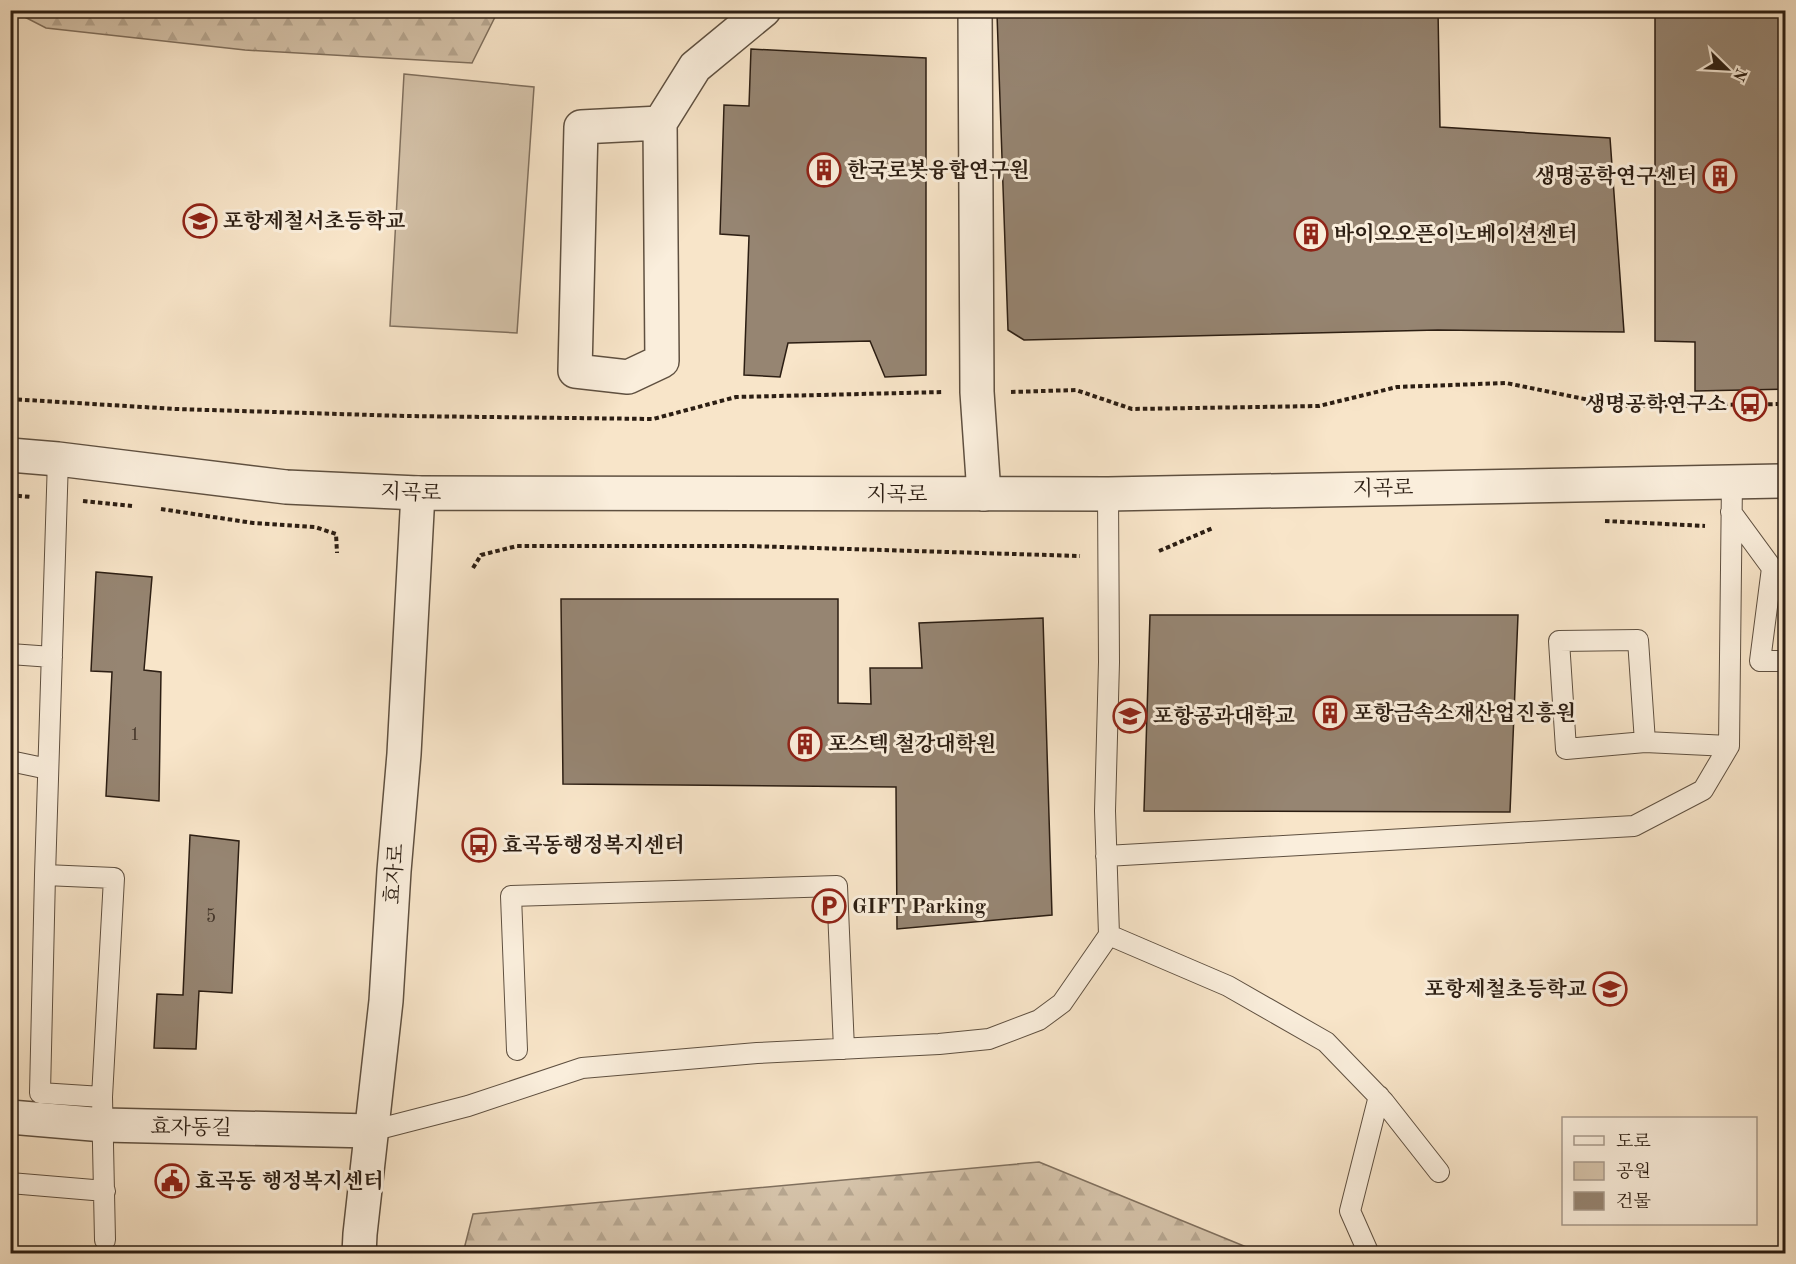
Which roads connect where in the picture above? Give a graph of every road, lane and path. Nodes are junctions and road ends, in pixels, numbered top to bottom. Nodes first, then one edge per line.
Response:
1 (764, 10) edge
2 (975, 10) edge
3 (660, 123) junction
4 (977, 392) junction
5 (10, 399) edge
6 (1785, 404) edge
7 (10, 455) edge
8 (58, 459) junction
9 (1785, 481) edge
10 (418, 493) junction
11 (984, 494) junction
12 (1108, 494) junction
13 (10, 495) edge
14 (1732, 496) junction
15 (57, 499) junction
16 (143, 507) dead end
17 (154, 508) dead end
18 (337, 553) dead end
19 (1081, 556) dead end
20 (473, 568) dead end
21 (1779, 569) edge
22 (10, 654) edge
23 (52, 657) junction
24 (1785, 661) edge
25 (1645, 742) junction
26 (1729, 746) junction
27 (10, 761) edge
28 (48, 769) junction
29 (1106, 856) junction
30 (45, 875) junction
31 (1109, 935) junction
32 (844, 1049) junction
33 (518, 1050) dead end
34 (1379, 1096) junction
35 (103, 1111) junction
36 (10, 1117) edge
37 (371, 1131) junction
38 (1440, 1172) dead end
39 (10, 1183) edge
40 (105, 1191) junction
41 (105, 1240) dead end
42 (359, 1254) edge
43 (1369, 1254) edge

1 - 3 street
2 - 4 street
3 - 3 street
4 - 5 path
4 - 6 path
4 - 11 street
7 - 8 street, 지곡로
8 - 10 street, 지곡로
8 - 15 lane
9 - 14 street, 지곡로
10 - 11 street, 지곡로
10 - 37 street, 효자로
11 - 12 street, 지곡로
12 - 14 street, 지곡로
12 - 29 lane
13 - 15 path
14 - 21 lane
14 - 26 lane
15 - 16 path
15 - 23 lane
17 - 18 path
19 - 20 path
21 - 24 lane
22 - 23 lane
23 - 28 lane
25 - 25 lane
25 - 26 lane
26 - 29 lane
27 - 28 lane
28 - 30 lane
29 - 31 lane
30 - 35 lane
30 - 35 lane
31 - 32 lane
31 - 34 lane
32 - 33 lane
32 - 37 lane
34 - 38 lane
34 - 43 lane
35 - 36 street, 효자동길
35 - 37 street, 효자동길
35 - 40 lane
37 - 42 street, 효자로
39 - 40 lane
40 - 41 lane

